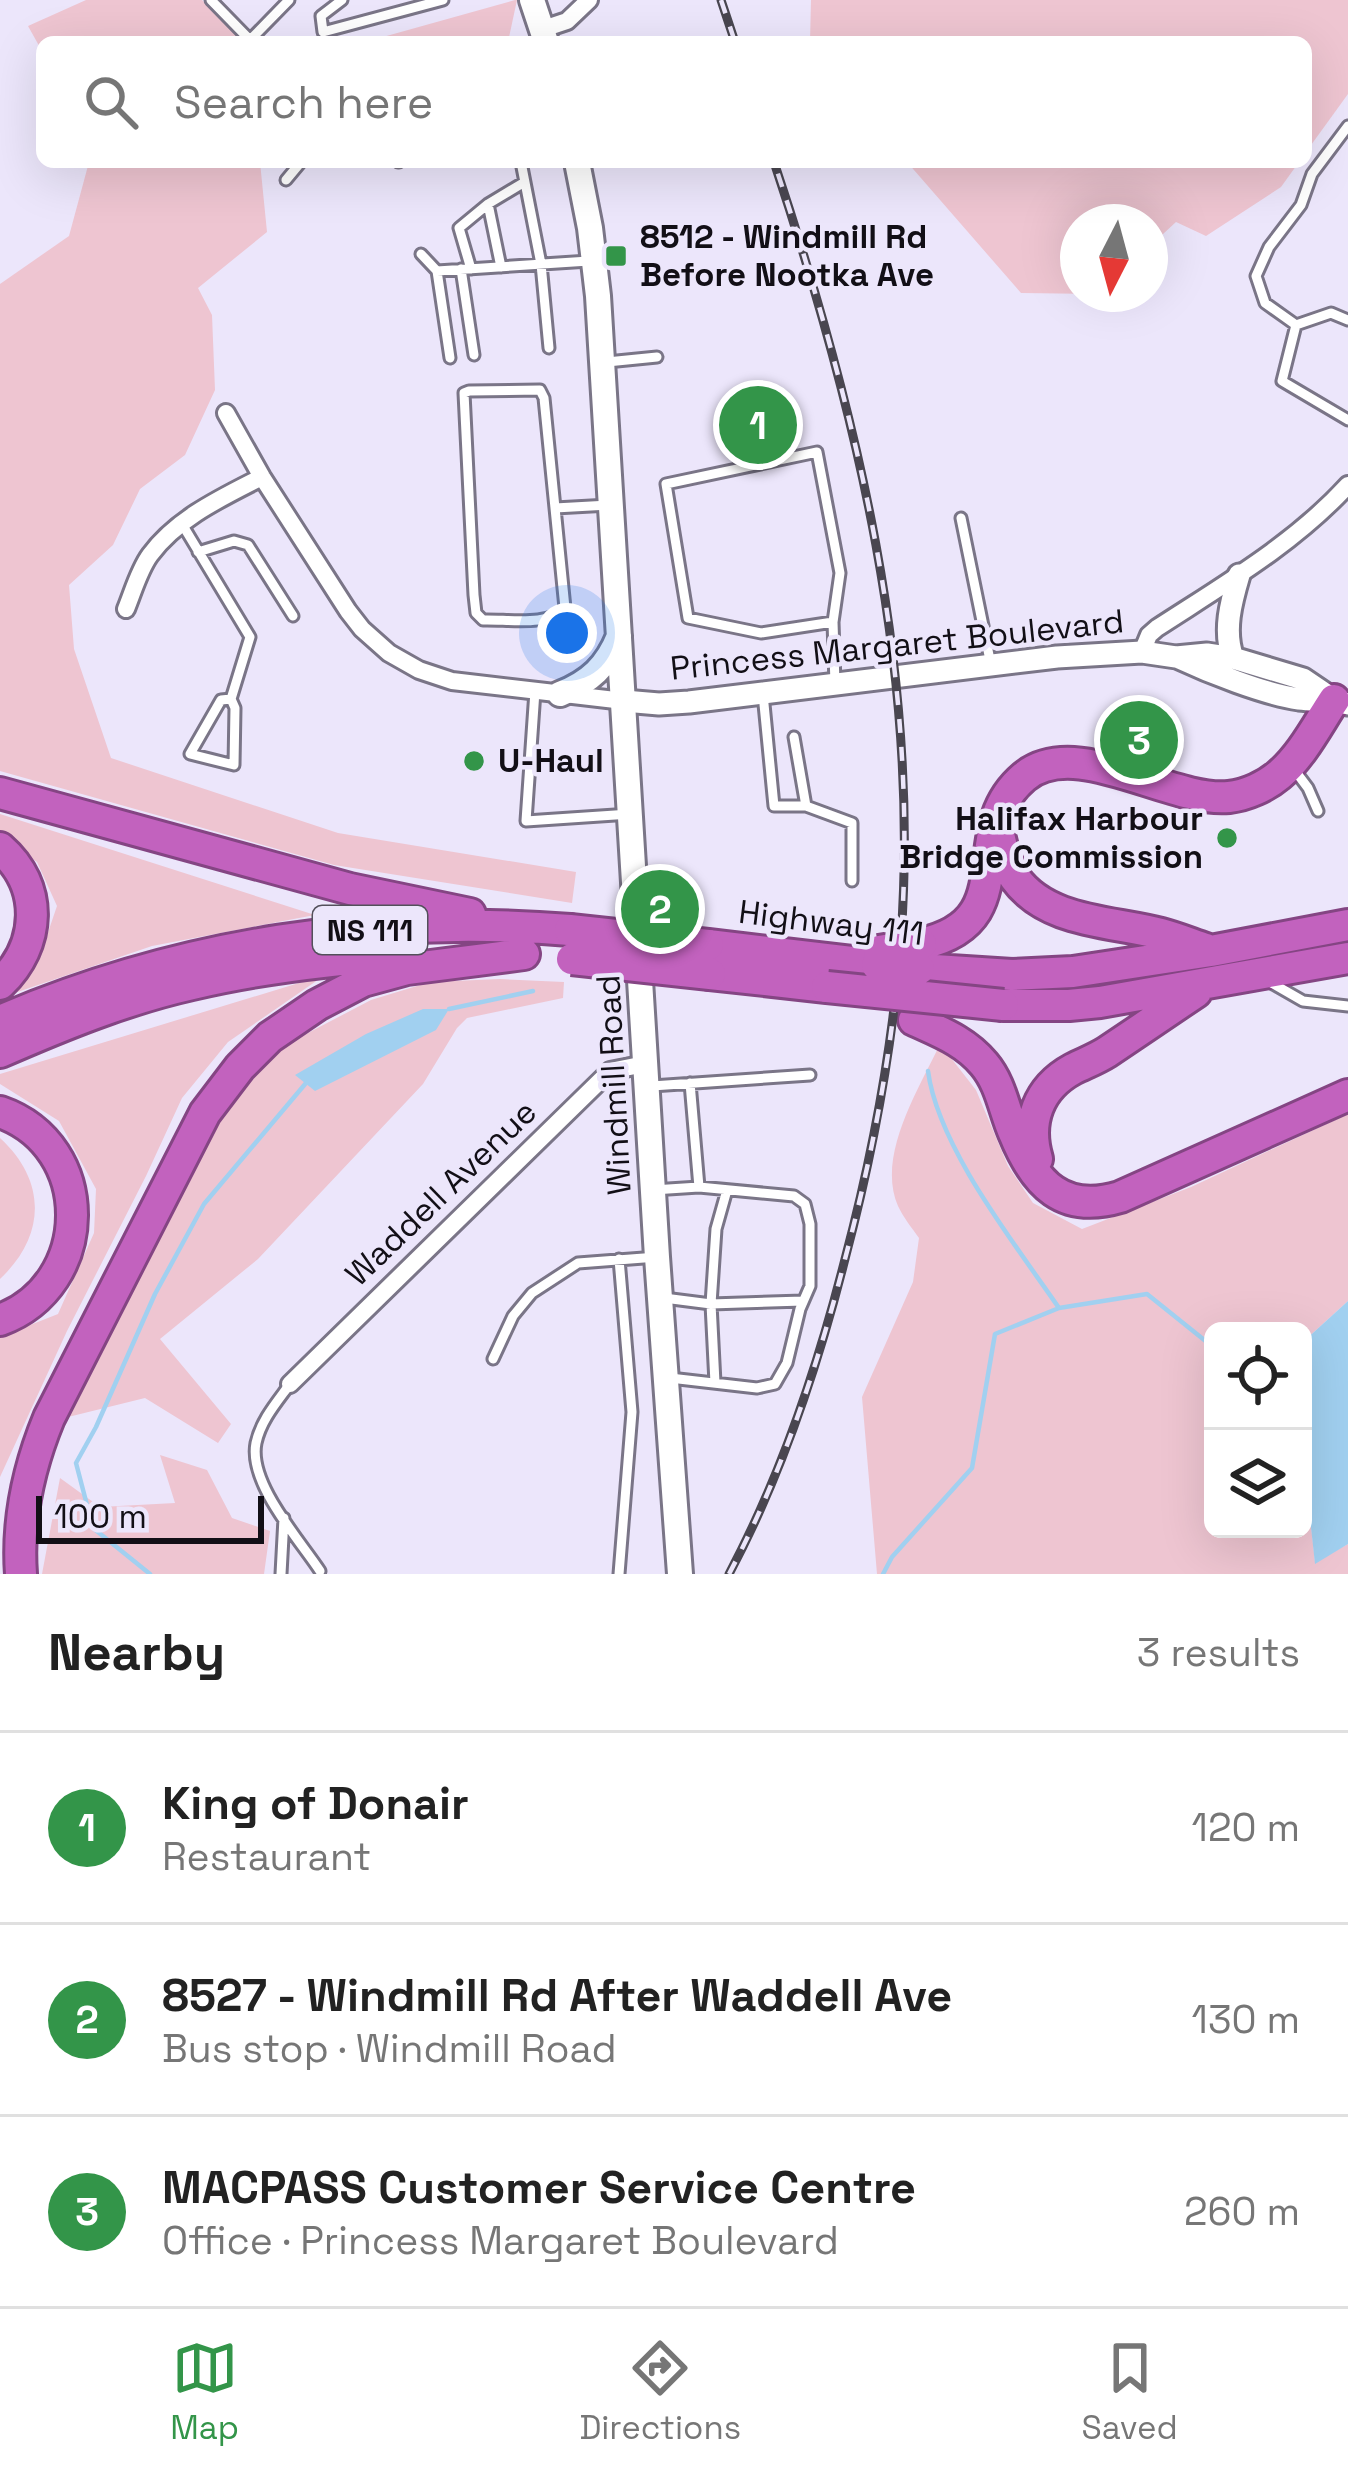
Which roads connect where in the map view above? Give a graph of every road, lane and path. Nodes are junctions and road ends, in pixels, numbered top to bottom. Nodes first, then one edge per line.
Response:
1 (211, 0) edge
2 (289, 0) edge
3 (342, 0) edge
4 (443, 0) edge
5 (532, 0) edge
6 (589, 0) edge
7 (246, 36) edge
8 (254, 36) edge
9 (544, 36) edge
10 (1348, 126) edge
11 (296, 168) edge
12 (521, 168) edge
13 (578, 168) edge
14 (286, 180) dead end
15 (523, 183) junction
16 (488, 204) junction
17 (421, 254) dead end
18 (594, 261) junction
19 (541, 264) junction
20 (501, 267) junction
21 (466, 269) junction
22 (437, 271) junction
23 (1348, 320) edge
24 (1296, 325) junction
25 (549, 347) dead end
26 (474, 355) dead end
27 (657, 357) dead end
28 (450, 358) dead end
29 (602, 363) junction
30 (226, 413) dead end
31 (1348, 420) edge
32 (262, 477) junction
33 (1348, 485) edge
34 (611, 505) junction
35 (555, 508) junction
36 (961, 518) dead end
37 (182, 524) junction
38 (198, 552) junction
39 (1240, 574) junction
40 (126, 609) dead end
41 (293, 616) dead end
42 (833, 622) junction
43 (620, 634) junction
44 (1142, 652) junction
45 (1177, 657) junction
46 (1233, 658) junction
47 (991, 665) junction
48 (836, 684) junction
49 (548, 693) junction
50 (763, 694) junction
51 (231, 699) junction
52 (624, 701) junction
53 (1341, 702) edge
54 (794, 737) dead end
55 (1290, 764) junction
56 (0, 793) edge
57 (806, 806) junction
58 (1318, 811) dead end
59 (630, 814) junction
60 (996, 820) junction
61 (0, 848) edge
62 (852, 881) dead end
63 (1348, 925) edge
64 (526, 941) junction
65 (1222, 949) junction
66 (920, 957) junction
67 (1348, 958) edge
68 (827, 973) junction
69 (1258, 976) junction
70 (0, 984) edge
71 (1206, 986) junction
72 (1348, 1006) edge
73 (0, 1021) edge
74 (0, 1052) edge
75 (646, 1075) junction
76 (810, 1075) dead end
77 (690, 1083) junction
78 (1348, 1095) edge
79 (0, 1112) edge
80 (1043, 1182) junction
81 (699, 1187) junction
82 (653, 1190) junction
83 (727, 1190) junction
84 (657, 1257) junction
85 (619, 1259) junction
86 (660, 1298) junction
87 (803, 1301) junction
88 (711, 1304) junction
89 (0, 1320) edge
90 (493, 1359) dead end
91 (665, 1377) junction
92 (715, 1383) junction
93 (290, 1384) joint
94 (284, 1518) junction
95 (320, 1571) edge
96 (21, 1574) edge
97 (281, 1574) edge
98 (619, 1574) edge
99 (680, 1574) edge

1 - 7 lane
2 - 8 lane
3 - 4 lane
5 - 9 main road
6 - 9 street
10 - 24 lane
11 - 14 lane
12 - 15 lane
13 - 18 main road, Windmill Road
15 - 16 lane
15 - 19 lane
16 - 20 lane
16 - 21 lane
17 - 22 lane
18 - 19 lane
18 - 29 main road, Windmill Road
19 - 20 lane
19 - 25 lane
20 - 21 lane
21 - 22 lane
21 - 26 lane
22 - 28 lane
23 - 24 lane
24 - 31 lane
27 - 29 lane
29 - 34 main road, Windmill Road
30 - 32 street
32 - 37 street
32 - 49 street
33 - 39 street
34 - 35 lane
34 - 43 main road, Windmill Road
35 - 35 lane
36 - 47 lane
37 - 38 lane
37 - 40 street
38 - 41 lane
38 - 51 lane
39 - 44 street
39 - 46 street
42 - 42 lane
42 - 48 lane
43 - 49 main road
43 - 52 main road, Windmill Road
44 - 45 street, Princess Margaret Boulevard
44 - 47 street, Princess Margaret Boulevard
45 - 46 street, Princess Margaret Boulevard
45 - 53 street, Princess Margaret Boulevard
46 - 53 street, Princess Margaret Boulevard
47 - 48 street, Princess Margaret Boulevard
48 - 50 street, Princess Margaret Boulevard
49 - 52 street
49 - 59 lane
50 - 52 street, Princess Margaret Boulevard
50 - 57 lane
51 - 51 lane
52 - 59 main road, Windmill Road
53 - 55 highway
54 - 57 lane
55 - 58 lane
55 - 60 highway
56 - 64 highway
57 - 62 lane
59 - 75 main road, Windmill Road
60 - 65 highway
60 - 66 highway
61 - 70 highway
63 - 65 highway, NS 111
64 - 68 highway, Highway 111 / NS 111, bridge
64 - 73 highway, Highway 111 / NS 111
64 - 74 highway, Highway 111 / NS 111
64 - 96 highway
65 - 66 highway, Highway 111 / NS 111
66 - 68 highway, Highway 111 / NS 111, bridge
67 - 69 highway, NS 111
68 - 71 highway, Highway 111 / NS 111, bridge
68 - 80 highway, bridge
69 - 71 highway, NS 111
69 - 72 lane
71 - 80 highway
75 - 77 lane
75 - 82 main road, Windmill Road
75 - 93 street, Waddell Avenue
76 - 77 lane
77 - 81 lane
78 - 80 highway
79 - 89 highway
81 - 82 lane
81 - 83 lane
82 - 84 main road, Windmill Road
83 - 87 lane
83 - 88 lane
84 - 85 lane
84 - 86 main road, Windmill Road
85 - 90 lane
85 - 98 lane
86 - 88 lane
86 - 91 main road, Windmill Road
87 - 88 lane
87 - 92 lane
88 - 92 lane
91 - 92 lane
91 - 99 main road, Windmill Road
93 - 94 lane
94 - 95 lane
94 - 97 lane

